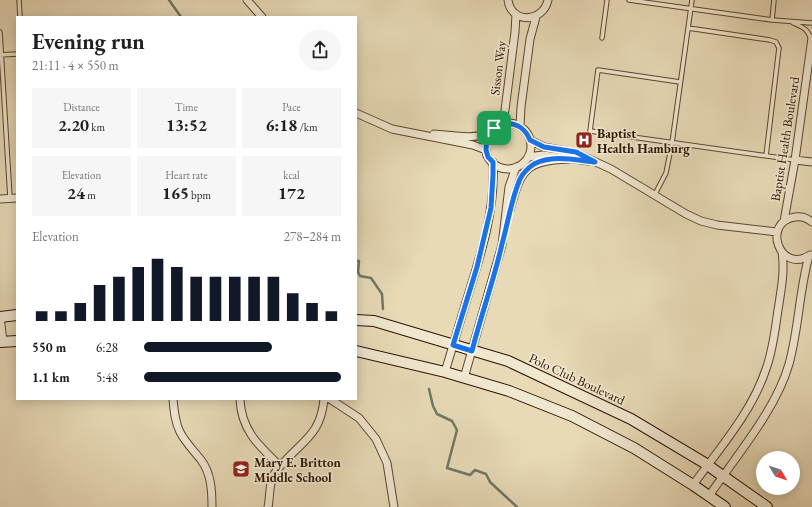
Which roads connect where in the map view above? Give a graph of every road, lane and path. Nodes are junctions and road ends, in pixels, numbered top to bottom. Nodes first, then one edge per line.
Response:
1 (19, 0) edge
2 (247, 0) edge
3 (508, 0) edge
4 (548, 0) edge
5 (608, 0) edge
6 (629, 0) edge
7 (692, 0) edge
8 (774, 0) edge
9 (690, 8) junction
10 (516, 14) junction
11 (20, 16) edge
12 (261, 16) edge
13 (536, 17) junction
14 (772, 20) junction
15 (791, 22) junction
16 (812, 23) edge
17 (688, 28) junction
18 (0, 32) edge
19 (602, 38) dead end
20 (812, 40) edge
21 (16, 54) edge
22 (0, 55) edge
23 (810, 69) edge
24 (680, 82) junction
25 (357, 113) edge
26 (499, 125) junction
27 (520, 126) junction
28 (413, 133) junction
29 (489, 133) junction
30 (530, 140) junction
31 (672, 143) junction
32 (486, 150) junction
33 (766, 156) junction
34 (528, 157) junction
35 (569, 159) junction
36 (795, 160) junction
37 (493, 162) junction
38 (595, 162) junction
39 (812, 162) edge
40 (516, 167) junction
41 (654, 196) junction
42 (14, 198) edge
43 (0, 199) edge
44 (784, 221) junction
45 (812, 222) edge
46 (777, 232) junction
47 (502, 245) junction
48 (782, 252) junction
49 (810, 255) edge
50 (16, 315) edge
51 (0, 316) edge
52 (357, 320) edge
53 (16, 341) edge
54 (1, 342) edge
55 (453, 345) junction
56 (357, 351) edge
57 (472, 351) junction
58 (445, 372) junction
59 (464, 378) junction
60 (173, 400) edge
61 (240, 400) edge
62 (324, 400) edge
63 (332, 400) edge
64 (707, 465) junction
65 (280, 466) junction
66 (723, 476) junction
67 (693, 485) junction
68 (709, 496) junction
69 (212, 507) edge
70 (268, 507) edge
71 (394, 507) edge
72 (725, 507) edge
73 (767, 507) edge

1 - 11 lane
2 - 12 street
3 - 10 street
4 - 13 street
5 - 19 lane
6 - 9 lane
7 - 9 lane
8 - 14 lane
9 - 14 lane
9 - 17 lane
10 - 13 street
10 - 26 street, Sisson Way
13 - 27 street
14 - 15 lane
15 - 16 lane
15 - 20 lane
17 - 24 lane
17 - 33 lane
18 - 22 lane
20 - 23 street, Baptist Health Boulevard
21 - 22 lane
22 - 42 lane
23 - 36 street, Baptist Health Boulevard
24 - 31 lane
24 - 31 lane
25 - 28 street
26 - 27 street
26 - 29 street
27 - 30 street
28 - 29 street
28 - 32 street
29 - 32 street
30 - 34 street
30 - 38 street
31 - 33 lane
31 - 41 lane
32 - 37 street
33 - 36 lane
34 - 35 street
34 - 40 street
35 - 38 street
35 - 47 street
36 - 39 street
36 - 44 street, Baptist Health Boulevard
37 - 40 street
37 - 55 street
38 - 41 street
40 - 47 street
41 - 46 street
42 - 43 street
44 - 45 street
44 - 46 street
46 - 48 street
47 - 57 street
48 - 49 street
48 - 64 street
49 - 66 street
50 - 51 street
51 - 54 street
52 - 55 street, Polo Club Boulevard
53 - 54 street
55 - 57 street, Polo Club Boulevard
55 - 58 street
56 - 58 street
57 - 59 street
57 - 64 street, Polo Club Boulevard
58 - 59 street
59 - 67 street
60 - 69 street
61 - 65 street
62 - 65 street
63 - 71 street
64 - 66 street, Polo Club Boulevard
64 - 67 street
65 - 70 street
66 - 68 street
66 - 73 street, Polo Club Boulevard
67 - 68 street
68 - 72 street

